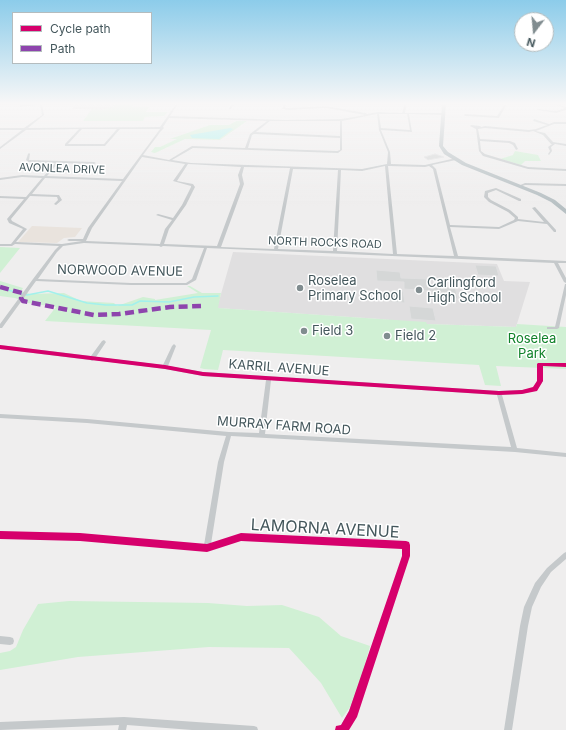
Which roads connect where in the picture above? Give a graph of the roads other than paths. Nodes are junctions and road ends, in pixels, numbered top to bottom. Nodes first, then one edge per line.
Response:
1 (13, 138) edge
2 (72, 138) edge
3 (111, 138) edge
4 (153, 138) edge
5 (251, 138) edge
6 (341, 138) edge
7 (383, 138) edge
8 (441, 138) edge
9 (547, 138) edge
10 (478, 140) joint
11 (554, 144) junction
12 (566, 145) edge
13 (1, 146) edge
14 (517, 148) dead end
15 (246, 149) junction
16 (29, 154) dead end
17 (549, 154) dead end
18 (141, 156) junction
19 (455, 159) junction
20 (169, 161) junction
21 (57, 162) junction
22 (94, 163) dead end
23 (187, 164) junction
24 (388, 165) junction
25 (430, 165) junction
26 (243, 166) junction
27 (292, 167) junction
28 (340, 169) junction
29 (566, 170) edge
30 (44, 177) junction
31 (0, 179) edge
32 (124, 180) junction
33 (566, 185) edge
34 (520, 186) junction
35 (28, 196) junction
36 (0, 197) edge
37 (520, 200) dead end
38 (56, 204) dead end
39 (534, 208) dead end
40 (566, 212) edge
41 (158, 215) dead end
42 (174, 219) junction
43 (517, 220) junction
44 (548, 223) junction
45 (448, 226) junction
46 (88, 231) junction
47 (555, 231) dead end
48 (77, 241) junction
49 (84, 241) junction
50 (14, 243) junction
51 (0, 245) edge
52 (60, 245) junction
53 (161, 246) junction
54 (206, 247) junction
55 (219, 247) junction
56 (276, 250) junction
57 (335, 252) junction
58 (395, 254) junction
59 (456, 257) junction
60 (555, 261) junction
61 (566, 262) edge
62 (34, 280) junction
63 (566, 284) edge
64 (0, 327) edge
65 (549, 328) dead end
66 (104, 342) dead end
67 (174, 346) dead end
68 (0, 347) edge
69 (92, 359) junction
70 (165, 367) junction
71 (540, 368) dead end
72 (269, 379) junction
73 (499, 393) junction
74 (0, 416) edge
75 (229, 434) junction
76 (262, 435) junction
77 (515, 450) junction
78 (566, 455) edge
79 (0, 535) edge
80 (206, 548) junction
81 (566, 555) edge
82 (0, 640) edge
83 (10, 641) dead end
84 (0, 726) edge
85 (123, 726) edge
86 (254, 730) edge
87 (340, 730) edge
88 (508, 730) edge

1 - 13 street
2 - 3 street
4 - 18 street
5 - 15 street
6 - 15 street
7 - 24 street
8 - 19 highway
9 - 11 street
10 - 14 street
10 - 29 street
11 - 12 street
11 - 17 street
15 - 20 street
16 - 21 street
18 - 20 street
18 - 32 street
19 - 25 street
19 - 34 highway
20 - 23 street
21 - 22 street
21 - 30 street
23 - 26 street
23 - 42 street
24 - 25 street
24 - 28 street
24 - 58 street
25 - 45 street
26 - 27 street
26 - 55 street
27 - 28 street
27 - 56 street
28 - 57 street
30 - 31 street, AVONLEA DRIVE
30 - 32 street, AVONLEA DRIVE
30 - 35 street
32 - 46 street
33 - 34 street
34 - 40 highway
35 - 36 street
35 - 38 street
35 - 50 street
37 - 43 street
39 - 44 street
41 - 42 street
42 - 53 street
43 - 44 street
43 - 45 street
44 - 47 street
45 - 59 street
46 - 48 street
46 - 49 street
48 - 49 street, NORTH ROCKS ROAD
48 - 52 street
49 - 53 street, NORTH ROCKS ROAD
50 - 51 street
50 - 52 street
52 - 62 street
53 - 54 street, NORTH ROCKS ROAD
54 - 55 street, NORTH ROCKS ROAD
54 - 62 street, NORWOOD AVENUE
55 - 56 street, NORTH ROCKS ROAD
56 - 57 street, NORTH ROCKS ROAD
57 - 58 street, NORTH ROCKS ROAD
58 - 59 street, NORTH ROCKS ROAD
59 - 60 street, NORTH ROCKS ROAD
60 - 61 street, NORTH ROCKS ROAD
60 - 63 street
62 - 64 street
63 - 65 street
66 - 69 street
67 - 70 street
68 - 69 street, KARRIL AVENUE
69 - 70 street, KARRIL AVENUE
70 - 72 street, KARRIL AVENUE
71 - 73 street, KARRIL AVENUE
72 - 73 street, KARRIL AVENUE
72 - 76 street
73 - 77 street
74 - 75 street, MURRAY FARM ROAD
75 - 76 street, MURRAY FARM ROAD
75 - 80 street
76 - 77 street, MURRAY FARM ROAD
77 - 78 street, MURRAY FARM ROAD
79 - 80 street, LAMORNA AVENUE
80 - 87 street, LAMORNA AVENUE
81 - 88 street
82 - 83 street
84 - 85 street
85 - 86 street

